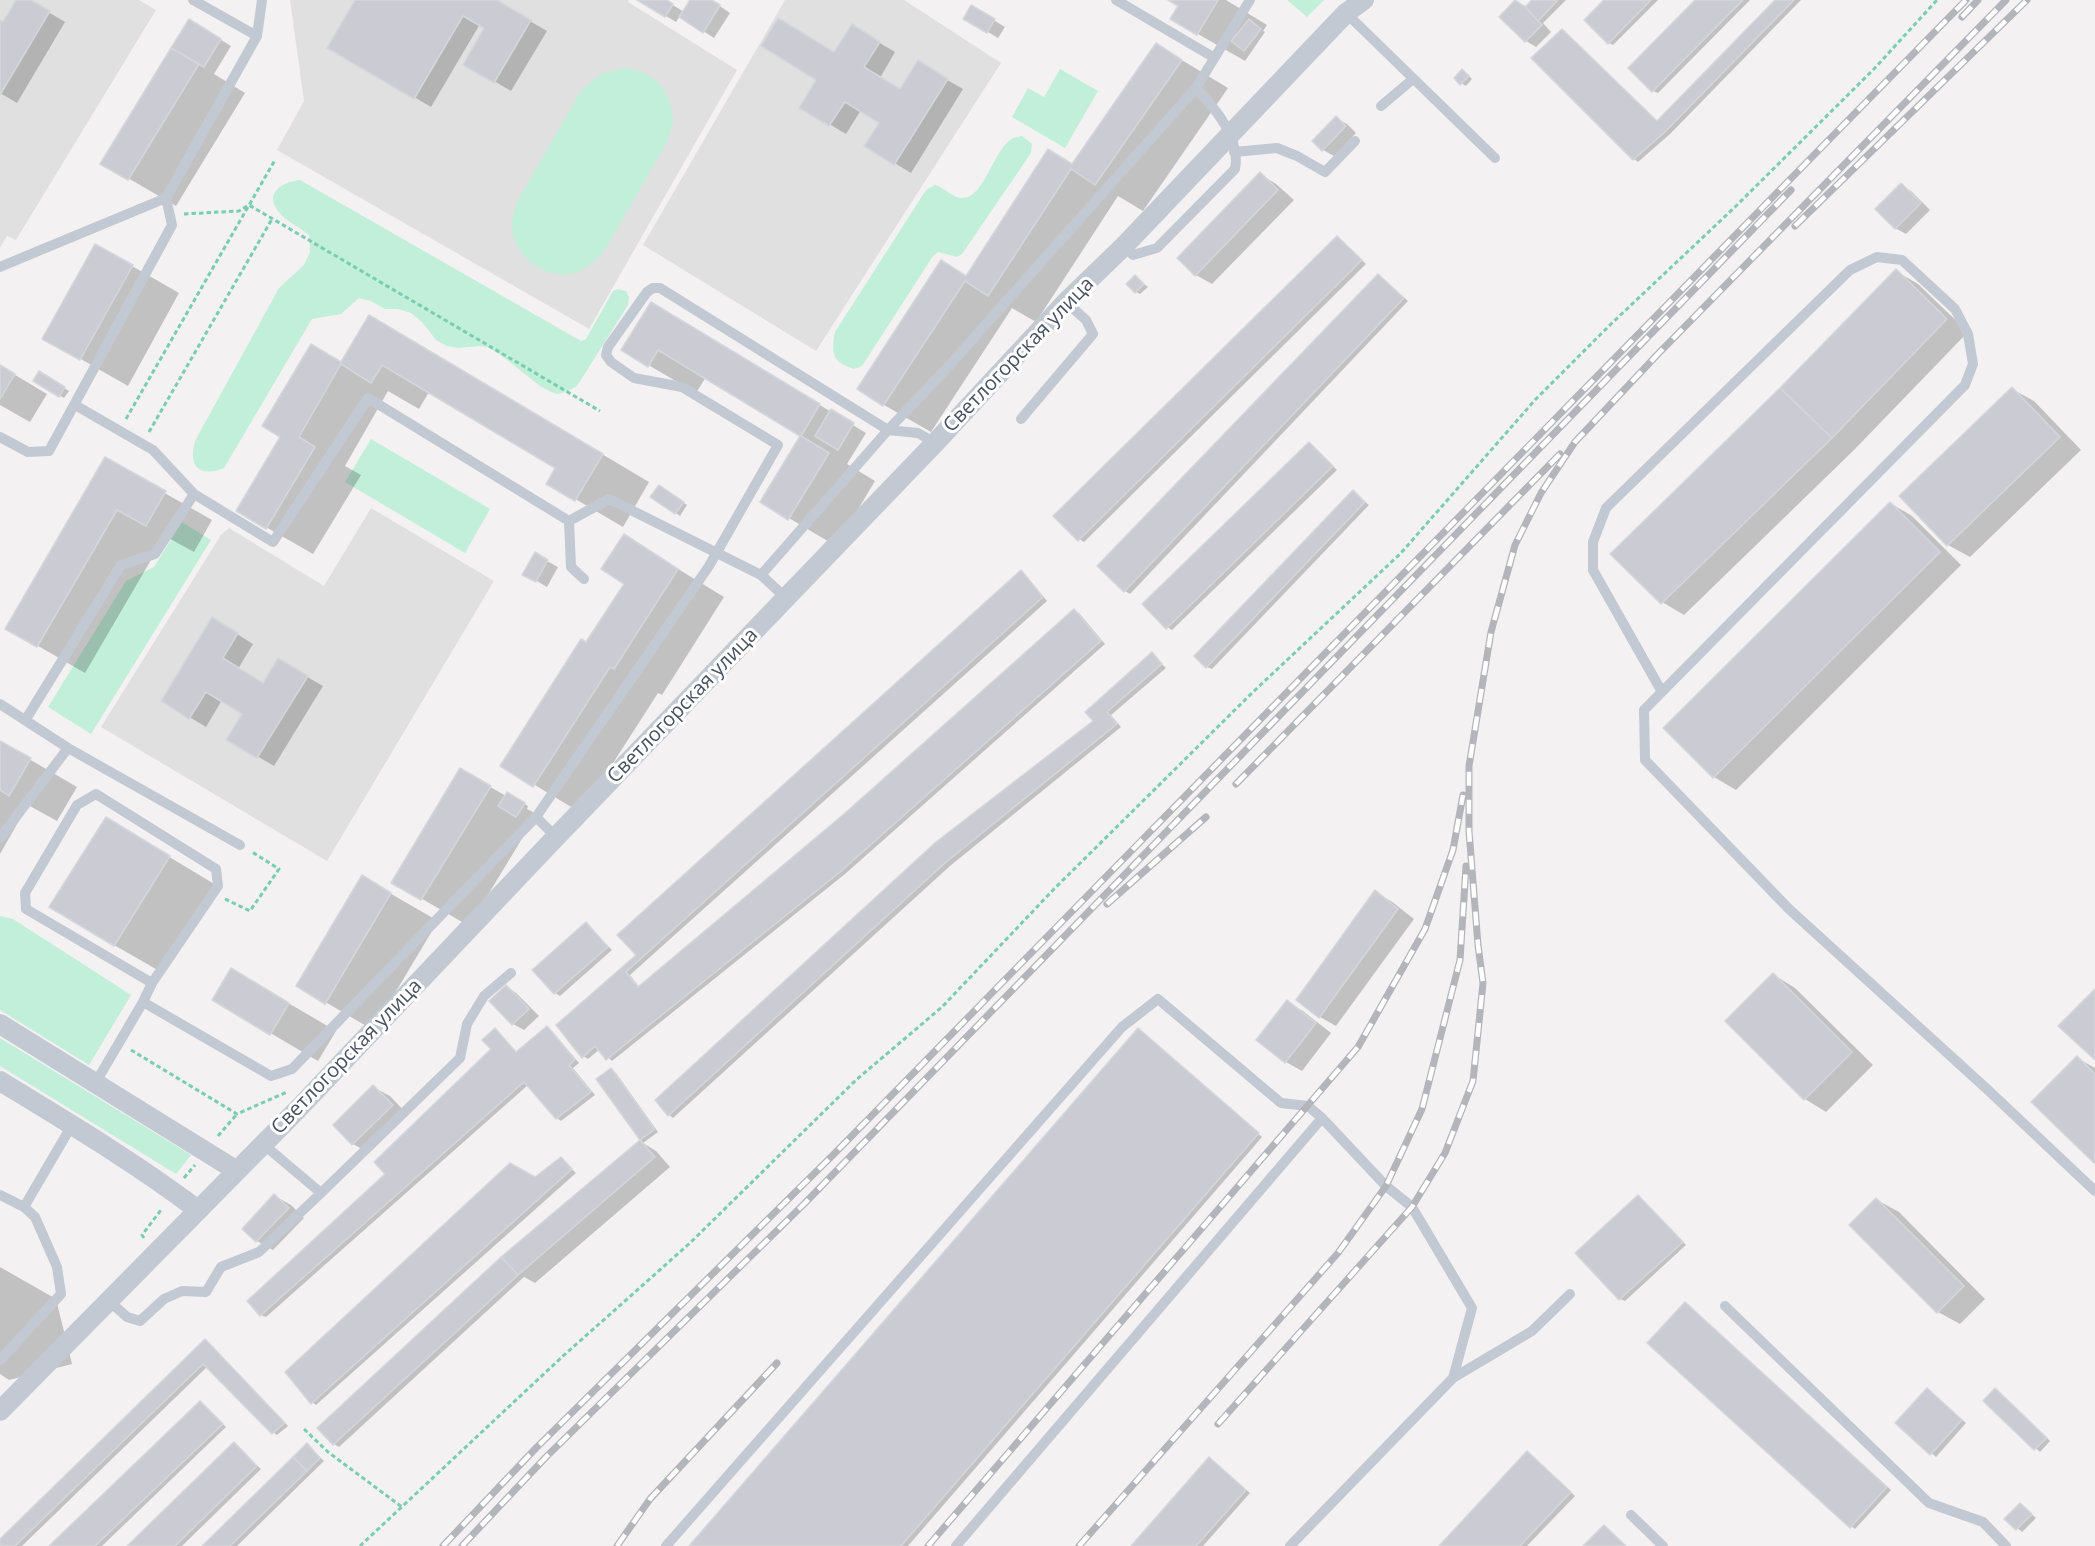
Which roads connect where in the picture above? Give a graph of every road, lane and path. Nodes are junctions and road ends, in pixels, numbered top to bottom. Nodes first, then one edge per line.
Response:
1 (194, 0) edge
2 (262, 0) edge
3 (1116, 0) edge
4 (1250, 0) edge
5 (1364, 0) edge
6 (1937, 0) edge
7 (1346, 13) junction
8 (258, 36) junction
9 (1213, 57) junction
10 (1413, 79) junction
11 (1196, 88) junction
12 (1381, 106) dead end
13 (1355, 141) dead end
14 (1232, 144) junction
15 (1495, 158) dead end
16 (275, 160) dead end
17 (166, 198) junction
18 (249, 205) junction
19 (170, 215) junction
20 (273, 219) junction
21 (1124, 246) junction
22 (0, 267) edge
23 (1066, 302) junction
24 (75, 405) junction
25 (600, 411) dead end
26 (126, 419) dead end
27 (1021, 419) dead end
28 (888, 430) junction
29 (149, 432) dead end
30 (0, 437) edge
31 (935, 443) junction
32 (194, 494) junction
33 (569, 521) junction
34 (717, 552) junction
35 (761, 575) junction
36 (584, 579) dead end
37 (786, 598) junction
38 (1662, 692) junction
39 (0, 704) edge
40 (26, 719) junction
41 (68, 748) junction
42 (536, 817) junction
43 (556, 837) junction
44 (0, 838) edge
45 (240, 845) joint
46 (213, 893) junction
47 (510, 973) dead end
48 (153, 983) junction
49 (144, 1002) junction
50 (0, 1024) edge
51 (119, 1043) junction
52 (0, 1082) edge
53 (96, 1082) junction
54 (287, 1092) dead end
55 (237, 1114) junction
56 (1322, 1118) junction
57 (72, 1125) junction
58 (218, 1136) dead end
59 (263, 1144) junction
60 (196, 1163) dead end
61 (237, 1171) junction
62 (183, 1179) dead end
63 (2095, 1191) edge
64 (321, 1193) junction
65 (0, 1195) edge
66 (24, 1207) junction
67 (160, 1210) dead end
68 (198, 1210) junction
69 (142, 1236) dead end
70 (1570, 1294) dead end
71 (109, 1301) junction
72 (1725, 1306) dead end
73 (0, 1360) edge
74 (1453, 1378) junction
75 (0, 1411) edge
76 (304, 1429) dead end
77 (402, 1507) junction
78 (1631, 1515) dead end
79 (360, 1546) edge
80 (666, 1546) edge
81 (956, 1546) edge
82 (1290, 1546) edge
83 (1664, 1546) edge
84 (2006, 1546) edge

1 - 8 lane
2 - 8 lane
3 - 9 lane
4 - 9 lane
5 - 7 street, Светлогорская улица
6 - 77 path
7 - 10 lane
7 - 14 street, Светлогорская улица
8 - 17 lane
9 - 11 lane
10 - 12 lane
10 - 15 lane
11 - 14 lane
11 - 28 lane
13 - 14 lane
14 - 21 street, Светлогорская улица
14 - 21 lane
16 - 18 path
17 - 19 lane
17 - 22 lane
18 - 19 path
18 - 20 path
18 - 26 path
19 - 24 lane
20 - 25 path
20 - 29 path
21 - 23 street, Светлогорская улица
23 - 27 lane
23 - 31 street, Светлогорская улица
24 - 30 lane
24 - 32 lane
28 - 31 lane
28 - 34 lane
28 - 35 lane
31 - 37 street, Светлогорская улица
32 - 33 lane
32 - 40 lane
33 - 34 lane
33 - 36 lane
34 - 35 lane
34 - 42 lane
35 - 37 lane
37 - 43 street, Светлогорская улица
38 - 38 lane
38 - 63 lane
39 - 40 lane
40 - 41 lane
41 - 44 lane
41 - 45 lane
42 - 43 lane
42 - 49 lane
43 - 59 street, Светлогорская улица
45 - 46 path
46 - 48 lane
46 - 48 lane
47 - 64 lane
48 - 49 lane
49 - 51 lane
50 - 53 street
51 - 53 lane
51 - 55 path
52 - 57 street
53 - 61 street
54 - 55 path
55 - 58 path
56 - 74 lane
56 - 80 lane
56 - 81 lane
57 - 66 lane
57 - 68 street
59 - 61 street, Светлогорская улица
59 - 64 lane
60 - 62 path
61 - 68 street, Светлогорская улица
64 - 71 lane
65 - 66 lane
66 - 73 lane
67 - 69 path
68 - 71 street, Светлогорская улица
70 - 74 lane
71 - 75 street, Светлогорская улица
72 - 84 lane
74 - 82 lane
76 - 77 path
77 - 79 path
78 - 83 lane

